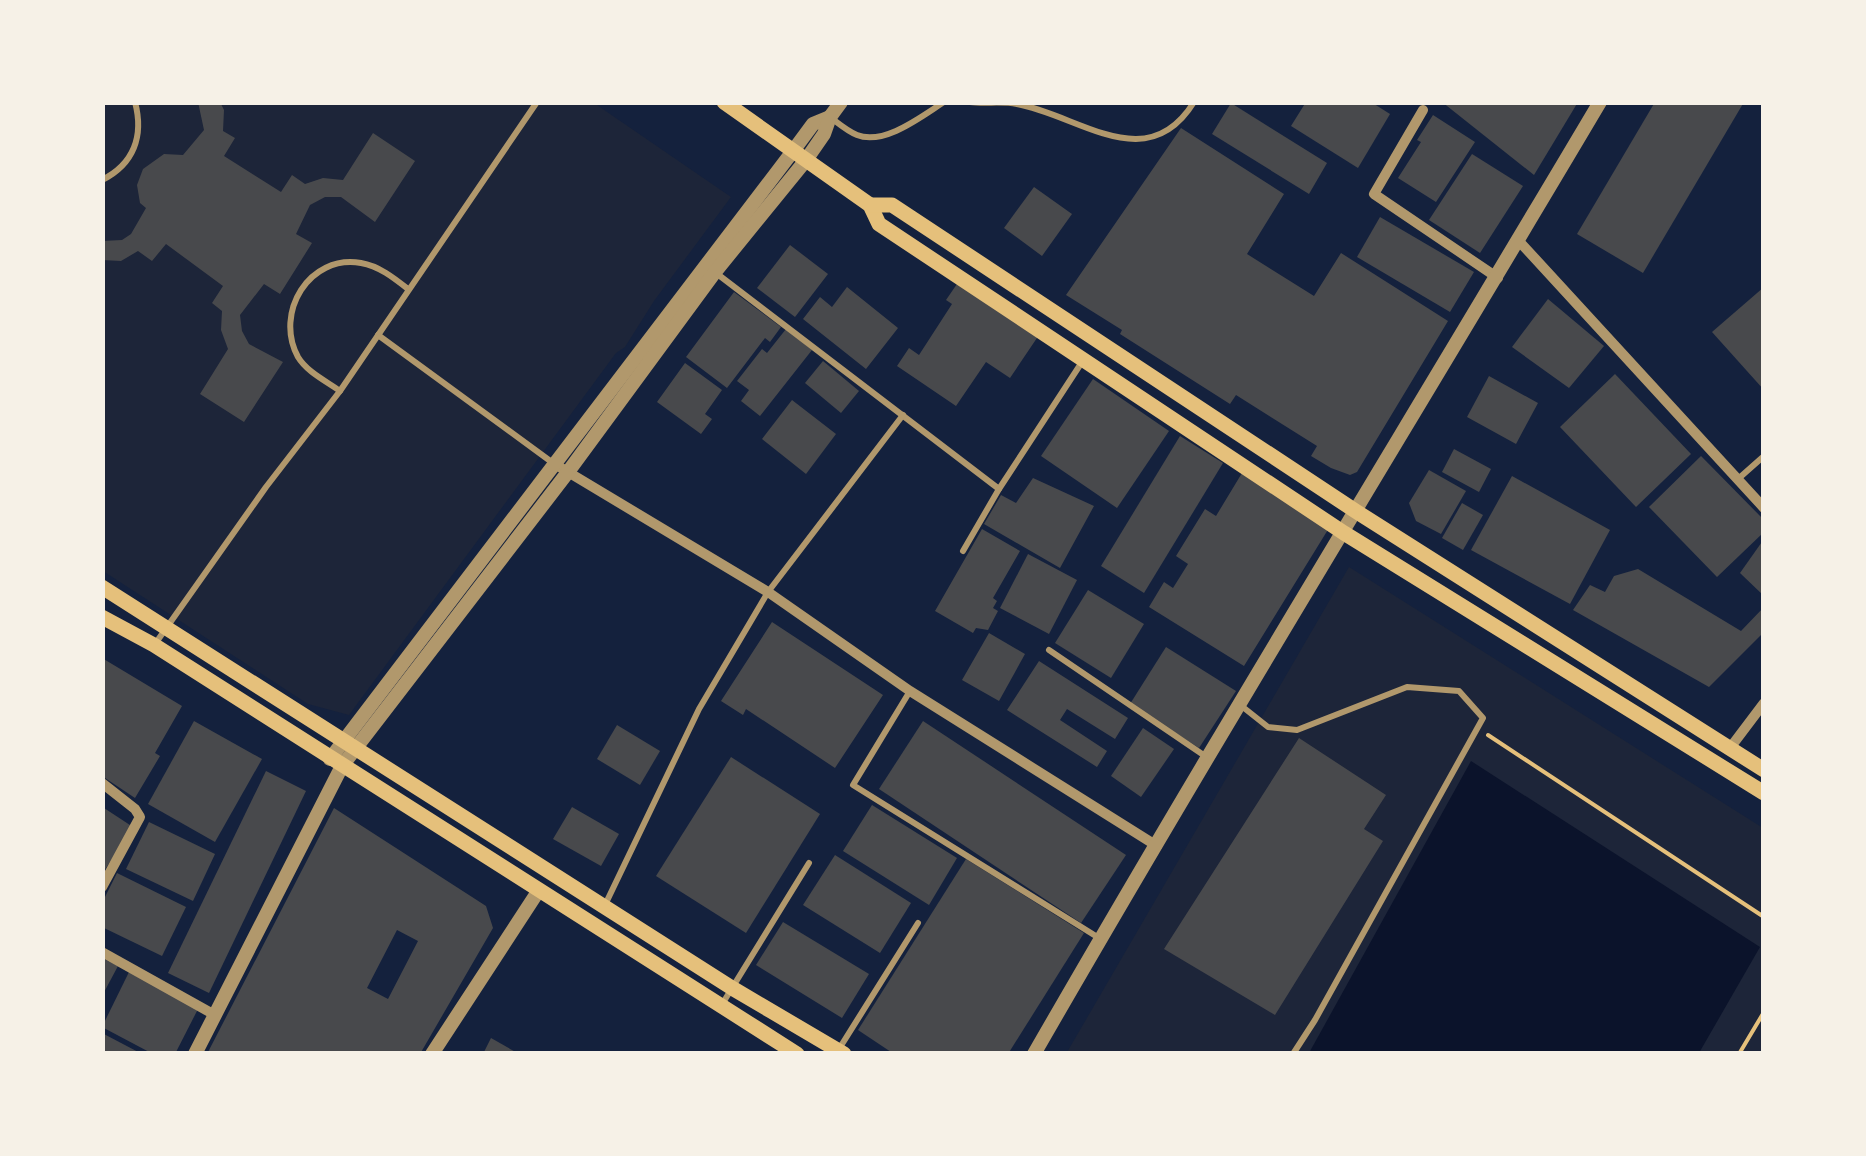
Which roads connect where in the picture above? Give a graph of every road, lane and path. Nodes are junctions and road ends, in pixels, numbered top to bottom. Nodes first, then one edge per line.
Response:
1 (135, 102) edge
2 (537, 102) edge
3 (724, 102) edge
4 (841, 102) edge
5 (944, 102) edge
6 (970, 102) edge
7 (1194, 102) edge
8 (1600, 102) edge
9 (1423, 110) dead end
10 (830, 118) junction
11 (799, 155) junction
12 (102, 180) edge
13 (870, 205) junction
14 (1518, 240) junction
15 (715, 272) junction
16 (1498, 278) junction
17 (408, 288) junction
18 (378, 335) junction
19 (1083, 360) junction
20 (340, 391) junction
21 (903, 415) junction
22 (1764, 456) edge
23 (552, 463) junction
24 (568, 472) junction
25 (1738, 479) junction
26 (998, 489) junction
27 (1764, 508) edge
28 (1357, 512) junction
29 (1344, 532) junction
30 (963, 551) dead end
31 (102, 588) edge
32 (768, 592) junction
33 (104, 620) edge
34 (166, 629) junction
35 (154, 645) junction
36 (1049, 650) dead end
37 (910, 690) junction
38 (1764, 703) edge
39 (1239, 704) junction
40 (1484, 732) dead end
41 (350, 744) junction
42 (1730, 748) junction
43 (1206, 757) junction
44 (336, 762) junction
45 (1764, 770) edge
46 (102, 783) edge
47 (1764, 793) edge
48 (1157, 846) junction
49 (809, 863) dead end
50 (102, 887) edge
51 (538, 890) junction
52 (605, 905) junction
53 (1764, 917) edge
54 (918, 923) dead end
55 (1100, 938) junction
56 (102, 952) edge
57 (732, 988) junction
58 (721, 1006) junction
59 (1764, 1012) edge
60 (214, 1015) junction
61 (840, 1052) edge
62 (195, 1054) edge
63 (432, 1054) edge
64 (797, 1054) edge
65 (1034, 1054) edge
66 (1293, 1054) edge
67 (1739, 1054) edge

1 - 12 lane
2 - 17 lane
3 - 11 main road
4 - 10 street
5 - 10 lane
6 - 7 lane
8 - 14 street
9 - 16 street
10 - 11 street
11 - 13 main road
11 - 15 street
11 - 23 street
13 - 19 main road
13 - 28 main road
14 - 16 street
14 - 25 street
15 - 21 lane
15 - 24 street
16 - 28 street
17 - 18 lane
17 - 20 lane
18 - 20 lane
18 - 23 lane
19 - 26 lane
19 - 29 main road
20 - 34 lane
21 - 26 lane
21 - 32 lane
22 - 25 lane
23 - 24 street
23 - 41 street
24 - 32 street
24 - 41 street
25 - 27 street
26 - 30 lane
28 - 29 street
28 - 42 main road
29 - 39 street
29 - 47 main road
31 - 34 main road
32 - 37 street
32 - 52 lane
33 - 35 main road
34 - 35 lane
34 - 41 main road
35 - 44 main road
36 - 43 lane
37 - 48 street
37 - 55 lane
38 - 42 street
39 - 43 street
39 - 66 lane
40 - 53 path
41 - 44 street
41 - 52 main road
42 - 45 main road
43 - 48 street
44 - 51 main road
44 - 60 street
46 - 50 street
48 - 55 street
49 - 57 lane
51 - 58 main road
51 - 63 street
52 - 57 main road
54 - 61 lane
55 - 65 street
56 - 60 street
57 - 58 lane
57 - 61 main road
58 - 64 main road
59 - 67 path
60 - 62 street

